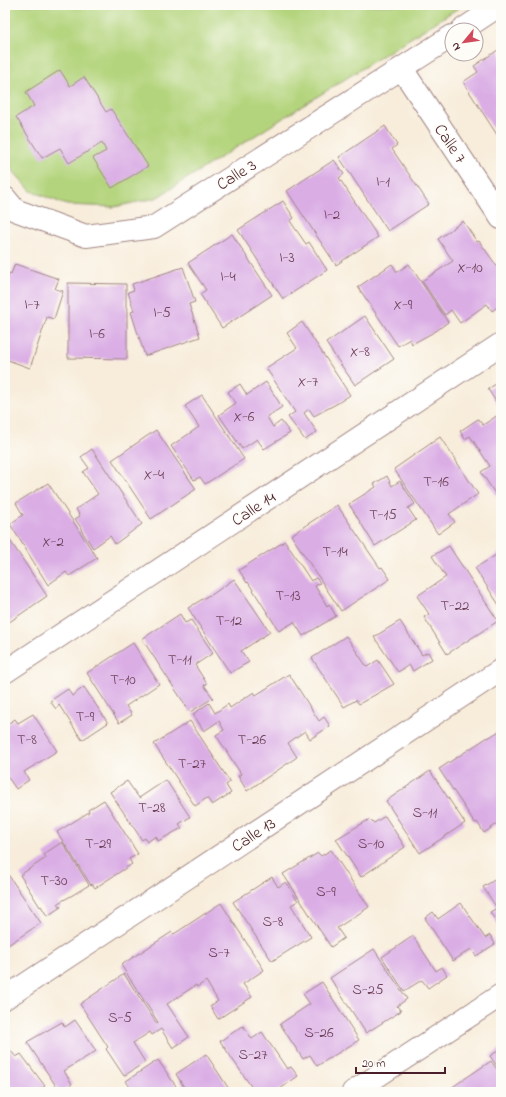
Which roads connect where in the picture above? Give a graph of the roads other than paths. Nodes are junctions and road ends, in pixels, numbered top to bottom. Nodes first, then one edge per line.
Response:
1 (500, 5) edge
2 (474, 22) edge
3 (444, 41) edge
4 (402, 69) junction
5 (5, 198) edge
6 (501, 218) edge
7 (501, 344) edge
8 (501, 670) edge
9 (5, 672) edge
10 (501, 995) edge
11 (5, 998) edge
12 (353, 1092) edge

1 - 2 street
3 - 4 street, Calle 3
4 - 5 street, Calle 3
4 - 6 street, Calle 7
7 - 9 street, Calle 14
8 - 11 street, Calle 13
10 - 12 street

